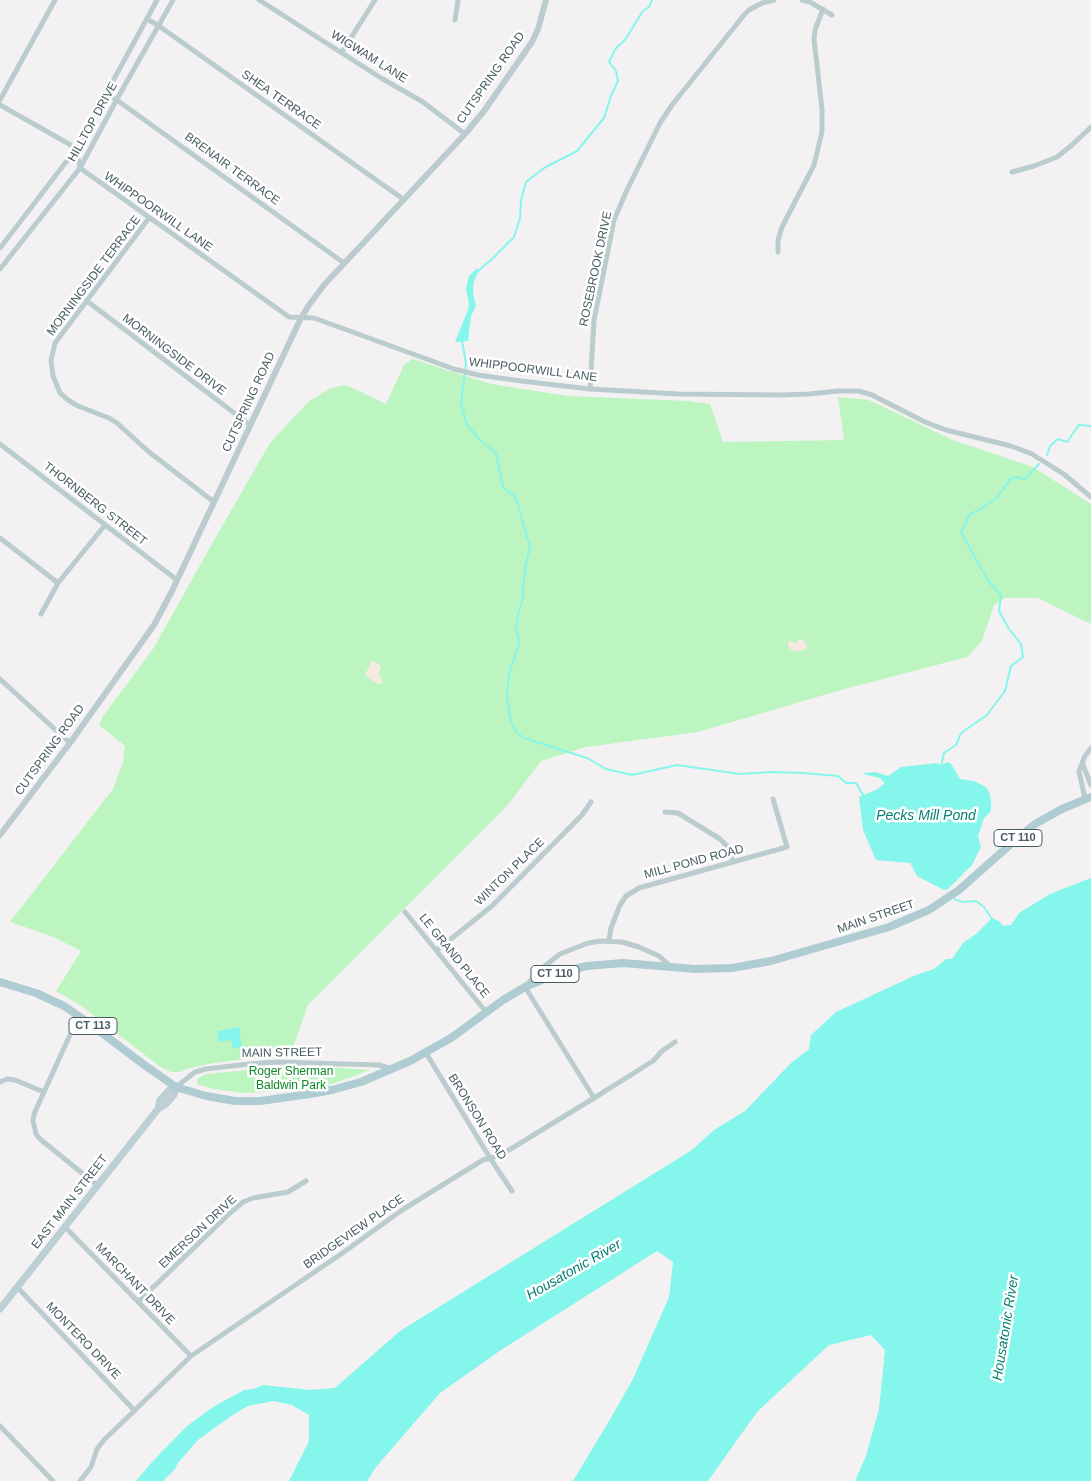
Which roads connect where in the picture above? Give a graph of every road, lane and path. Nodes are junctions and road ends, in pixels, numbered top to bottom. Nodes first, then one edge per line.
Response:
1 (55, 0) edge
2 (157, 0) edge
3 (173, 0) edge
4 (259, 0) edge
5 (375, 0) edge
6 (458, 0) edge
7 (546, 0) edge
8 (774, 0) edge
9 (802, 0) edge
10 (824, 9) junction
11 (832, 15) dead end
12 (147, 19) junction
13 (455, 20) dead end
14 (159, 26) junction
15 (342, 52) junction
16 (107, 93) junction
17 (117, 99) junction
18 (0, 100) edge
19 (0, 105) edge
20 (1091, 127) edge
21 (465, 134) junction
22 (76, 149) junction
23 (80, 168) junction
24 (1012, 172) dead end
25 (403, 199) junction
26 (149, 218) junction
27 (0, 248) edge
28 (778, 252) dead end
29 (344, 263) junction
30 (0, 269) edge
31 (86, 301) junction
32 (301, 318) junction
33 (590, 389) junction
34 (250, 426) junction
35 (0, 444) edge
36 (1091, 497) edge
37 (214, 502) junction
38 (105, 525) junction
39 (0, 538) edge
40 (177, 580) junction
41 (58, 583) junction
42 (41, 614) dead end
43 (0, 679) edge
44 (70, 743) junction
45 (1091, 748) edge
46 (1083, 765) junction
47 (1091, 785) edge
48 (1088, 798) edge
49 (773, 799) dead end
50 (591, 802) dead end
51 (666, 812) dead end
52 (0, 835) edge
53 (733, 862) junction
54 (405, 912) dead end
55 (609, 940) junction
56 (437, 950) junction
57 (671, 966) junction
58 (0, 982) edge
59 (525, 987) junction
60 (486, 1012) junction
61 (80, 1016) junction
62 (675, 1042) dead end
63 (426, 1053) junction
64 (393, 1069) junction
65 (0, 1082) edge
66 (176, 1087) junction
67 (44, 1092) junction
68 (594, 1098) junction
69 (490, 1158) junction
70 (306, 1181) dead end
71 (98, 1186) junction
72 (512, 1191) dead end
73 (65, 1227) junction
74 (18, 1287) junction
75 (139, 1301) junction
76 (0, 1309) edge
77 (191, 1356) junction
78 (134, 1410) junction
79 (0, 1426) edge
80 (53, 1481) edge
81 (80, 1481) edge

1 - 18 street
2 - 12 street, HILLTOP DRIVE
3 - 14 street, HILLTOP DRIVE
4 - 15 street, WIGWAM LANE
5 - 15 street
6 - 13 street
7 - 21 street, CUTSPRING ROAD
8 - 33 street, ROSEBROOK DRIVE
9 - 10 street
10 - 11 street
10 - 28 street
12 - 14 street, SHEA TERRACE
12 - 16 street, HILLTOP DRIVE
14 - 17 street, HILLTOP DRIVE
14 - 25 street, SHEA TERRACE
15 - 21 street, WIGWAM LANE
16 - 17 street, BRENAIR TERRACE
16 - 22 street, HILLTOP DRIVE
17 - 23 street, HILLTOP DRIVE
17 - 29 street, BRENAIR TERRACE
19 - 22 street
20 - 24 street
21 - 25 street, CUTSPRING ROAD
22 - 23 street
22 - 27 street, HILLTOP DRIVE
23 - 26 street, WHIPPOORWILL LANE
23 - 30 street, HILLTOP DRIVE
25 - 29 street, CUTSPRING ROAD
26 - 31 street, MORNINGSIDE TERRACE
26 - 32 street, WHIPPOORWILL LANE
29 - 32 street, CUTSPRING ROAD
31 - 34 street, MORNINGSIDE DRIVE
31 - 37 street, MORNINGSIDE TERRACE
32 - 33 street, WHIPPOORWILL LANE
32 - 34 street, CUTSPRING ROAD
33 - 36 street, WHIPPOORWILL LANE
34 - 37 street, CUTSPRING ROAD
35 - 38 street, THORNBERG STREET
37 - 40 street, CUTSPRING ROAD
38 - 40 street, THORNBERG STREET
38 - 41 street
39 - 41 street
40 - 44 street, CUTSPRING ROAD
41 - 42 street
43 - 44 street
44 - 52 street, CUTSPRING ROAD
45 - 46 street, MAIN STREET
46 - 47 street
46 - 48 street, MAIN STREET
48 - 57 main road, MAIN STREET / CT 110
49 - 53 street, MILL POND ROAD
50 - 56 street, WINTON PLACE
51 - 53 street
53 - 55 street, MILL POND ROAD
54 - 56 street, LE GRAND PLACE
55 - 57 street, MAIN STREET
55 - 59 street, MAIN STREET
56 - 60 street, LE GRAND PLACE
57 - 59 main road, MAIN STREET / CT 110
58 - 61 main road, MAIN STREET / CT 113
59 - 60 main road, MAIN STREET / CT 110
59 - 68 street
60 - 63 main road, MAIN STREET / CT 110
61 - 66 main road, MAIN STREET / CT 113
61 - 67 street
62 - 68 street, BRIDGEVIEW PLACE
63 - 64 main road, MAIN STREET / CT 110
63 - 69 street, BRONSON ROAD
64 - 66 main road, MAIN STREET / CT 110
64 - 66 street, MAIN STREET
65 - 67 street
66 - 71 main road, EAST MAIN STREET
67 - 71 street
68 - 69 street, BRIDGEVIEW PLACE
69 - 72 street, BRONSON ROAD
69 - 77 street, BRIDGEVIEW PLACE
70 - 75 street, EMERSON DRIVE
71 - 73 main road, EAST MAIN STREET
73 - 74 main road, EAST MAIN STREET
73 - 75 street, MARCHANT DRIVE
74 - 76 main road, EAST MAIN STREET
74 - 78 street, MONTERO DRIVE
75 - 77 street, MARCHANT DRIVE
77 - 78 street, BRIDGEVIEW PLACE
78 - 81 street, BRIDGEVIEW PLACE
79 - 80 street

